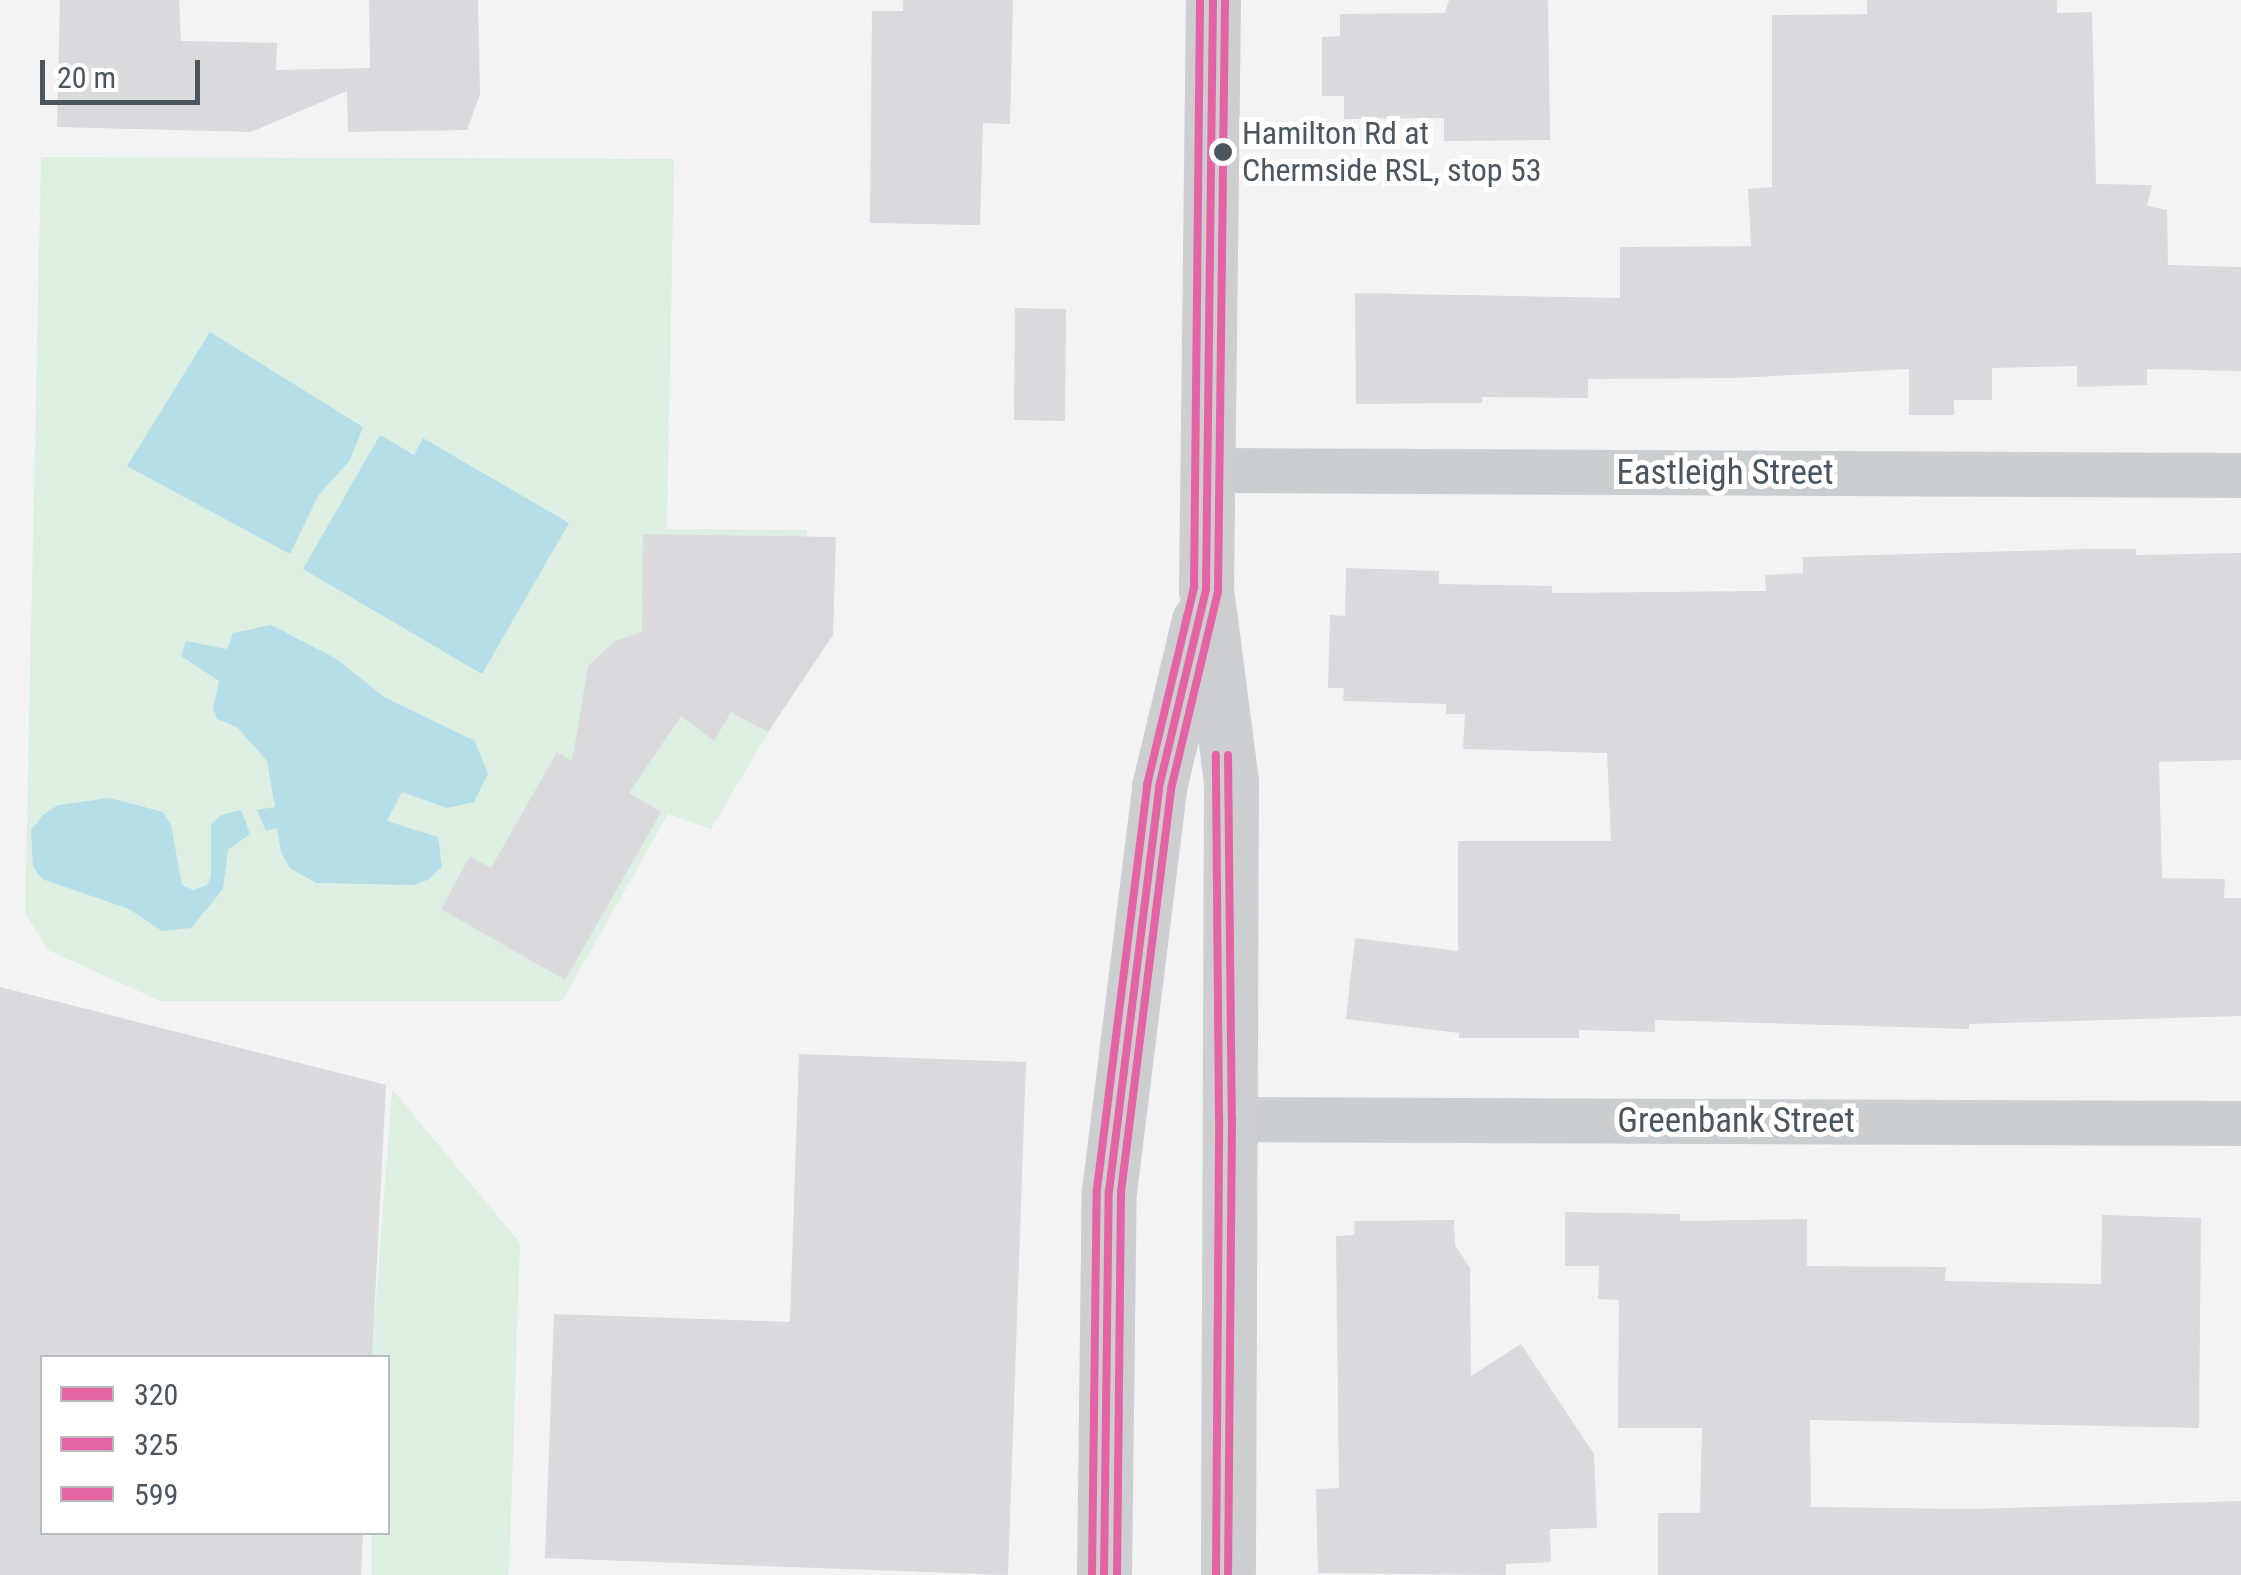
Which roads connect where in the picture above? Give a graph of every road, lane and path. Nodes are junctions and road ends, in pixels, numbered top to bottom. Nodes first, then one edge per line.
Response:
1 (1213, 0) edge
2 (1210, 470) junction
3 (2241, 476) edge
4 (1206, 589) junction
5 (1232, 1119) junction
6 (2241, 1123) edge
7 (1104, 1575) edge
8 (1228, 1575) edge

1 - 2 main road
2 - 3 street, Eastleigh Street
2 - 4 main road
4 - 5 main road
4 - 7 main road
5 - 6 street, Greenbank Street
5 - 8 main road

